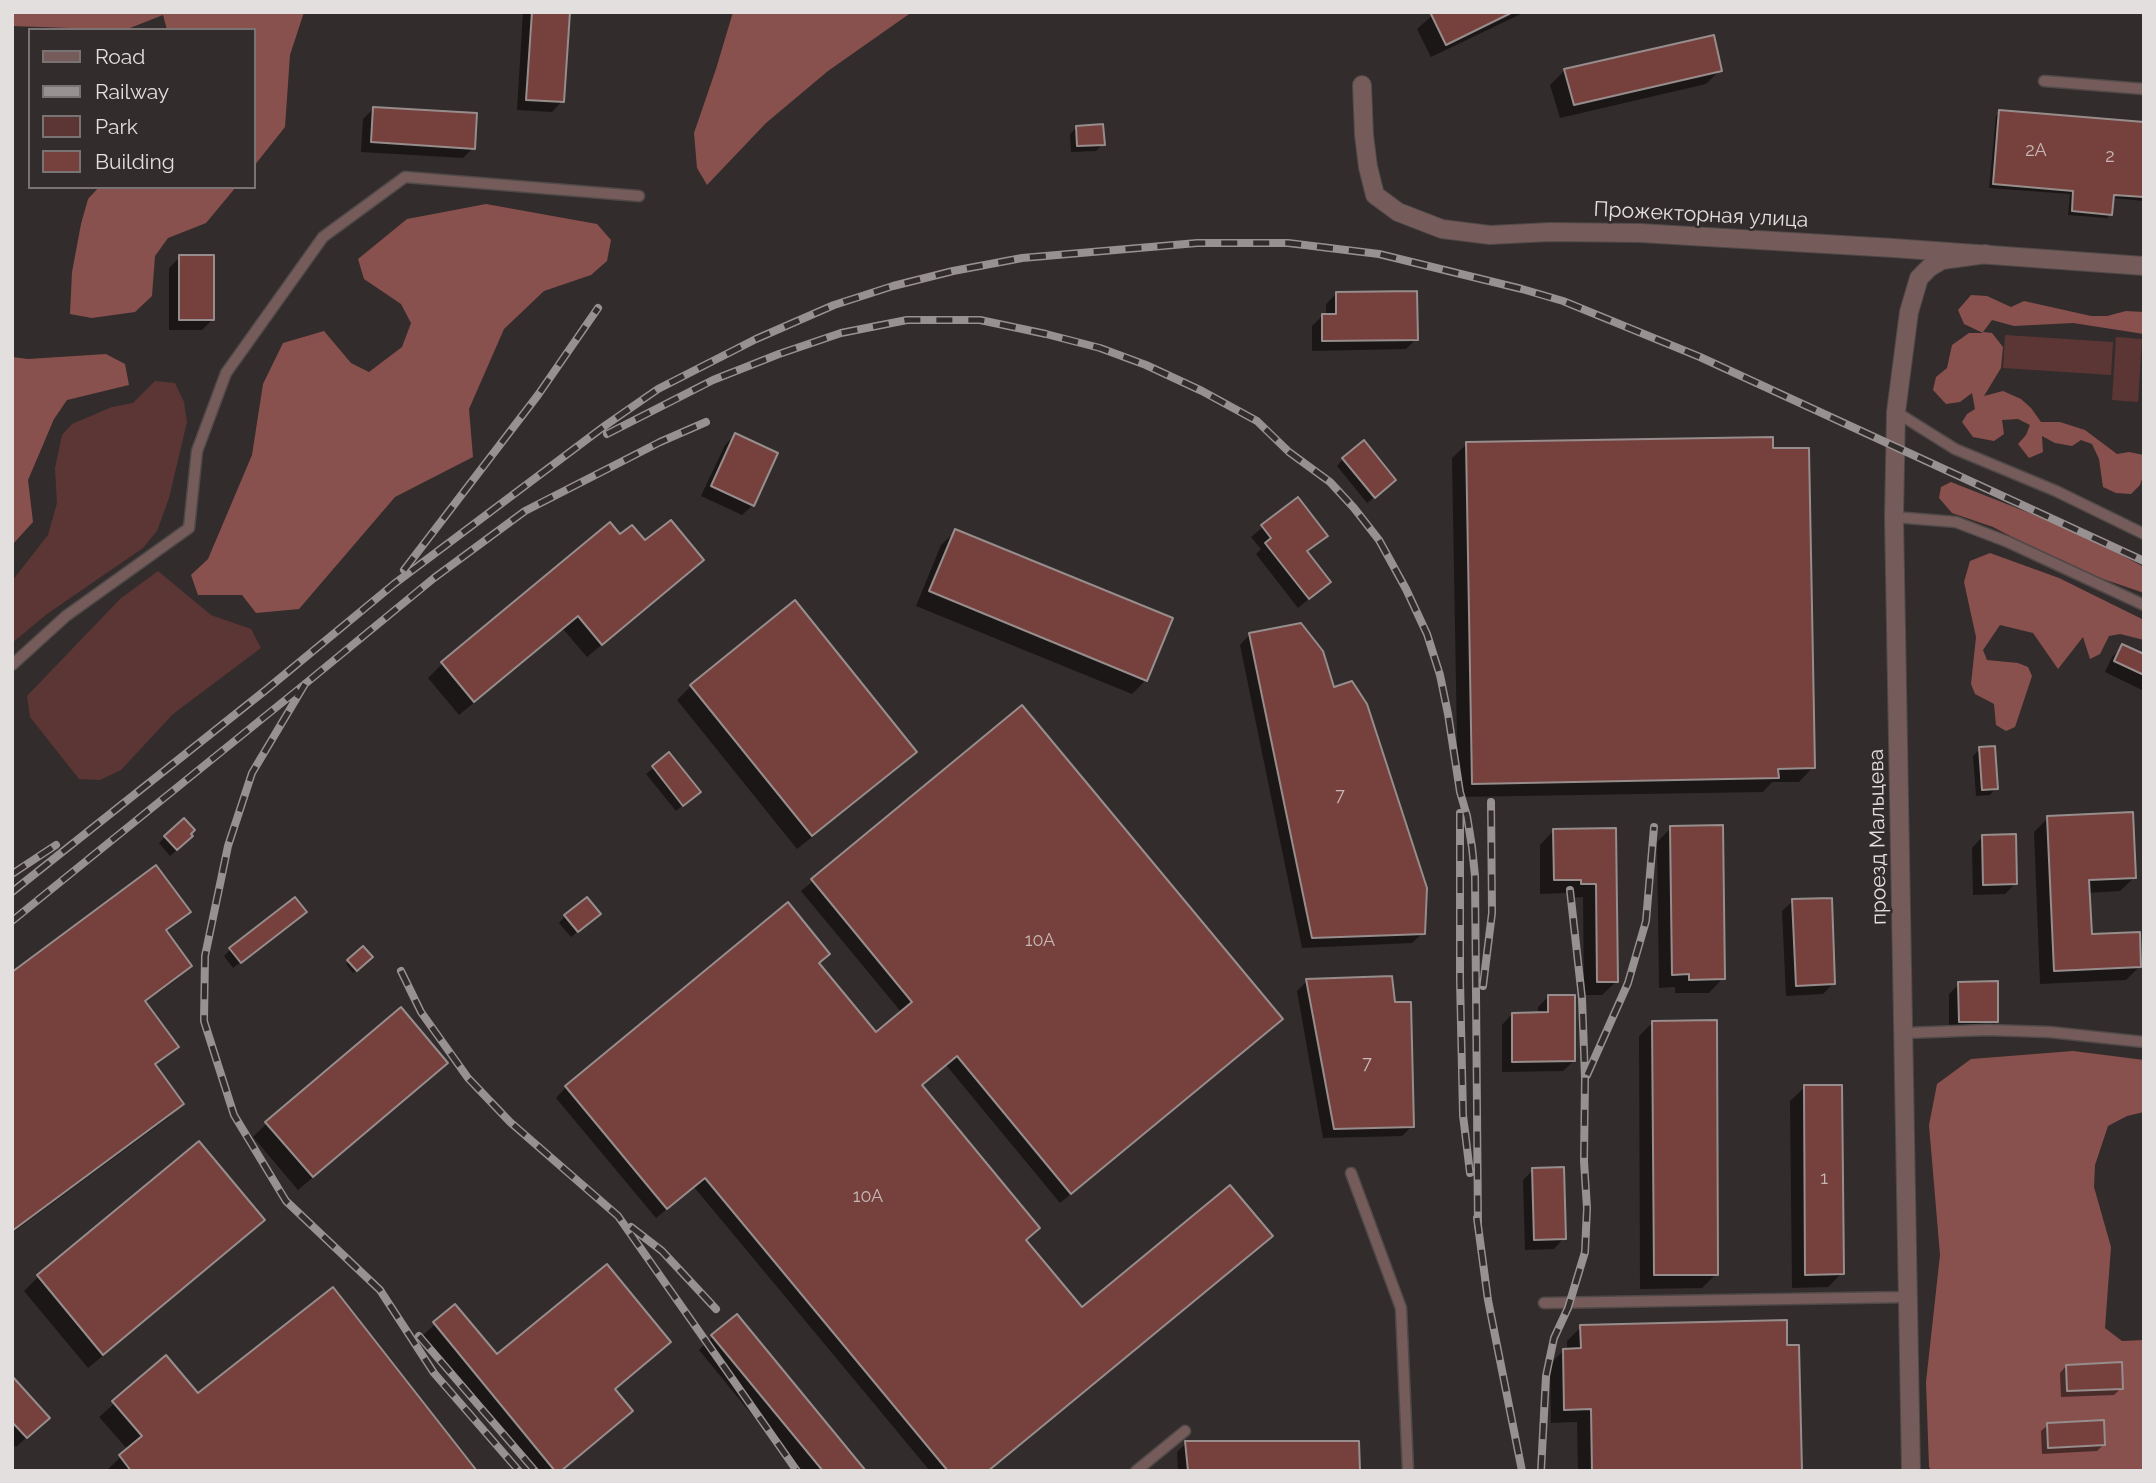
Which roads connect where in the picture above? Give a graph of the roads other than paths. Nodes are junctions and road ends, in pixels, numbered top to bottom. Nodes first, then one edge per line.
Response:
1 (2044, 81) dead end
2 (1362, 85) dead end
3 (2144, 89) edge
4 (639, 196) dead end
5 (1986, 254) junction
6 (2144, 266) edge
7 (1896, 412) junction
8 (1894, 517) junction
9 (2144, 534) edge
10 (2144, 605) edge
11 (12, 665) edge
12 (1905, 1033) junction
13 (2144, 1042) edge
14 (1351, 1174) dead end
15 (1908, 1297) junction
16 (1545, 1303) dead end
17 (1185, 1431) dead end
18 (1136, 1471) edge
19 (1408, 1471) edge
20 (1911, 1471) edge

1 - 3 lane
2 - 5 street, Прожекторная улица
4 - 11 lane
5 - 6 street, Прожекторная улица
5 - 7 street, проезд Мальцева
7 - 8 street, проезд Мальцева
7 - 9 lane
8 - 10 lane
8 - 12 street, проезд Мальцева
12 - 13 lane
12 - 15 street, проезд Мальцева
14 - 19 lane
15 - 16 lane
15 - 20 street, проезд Мальцева
17 - 18 lane

